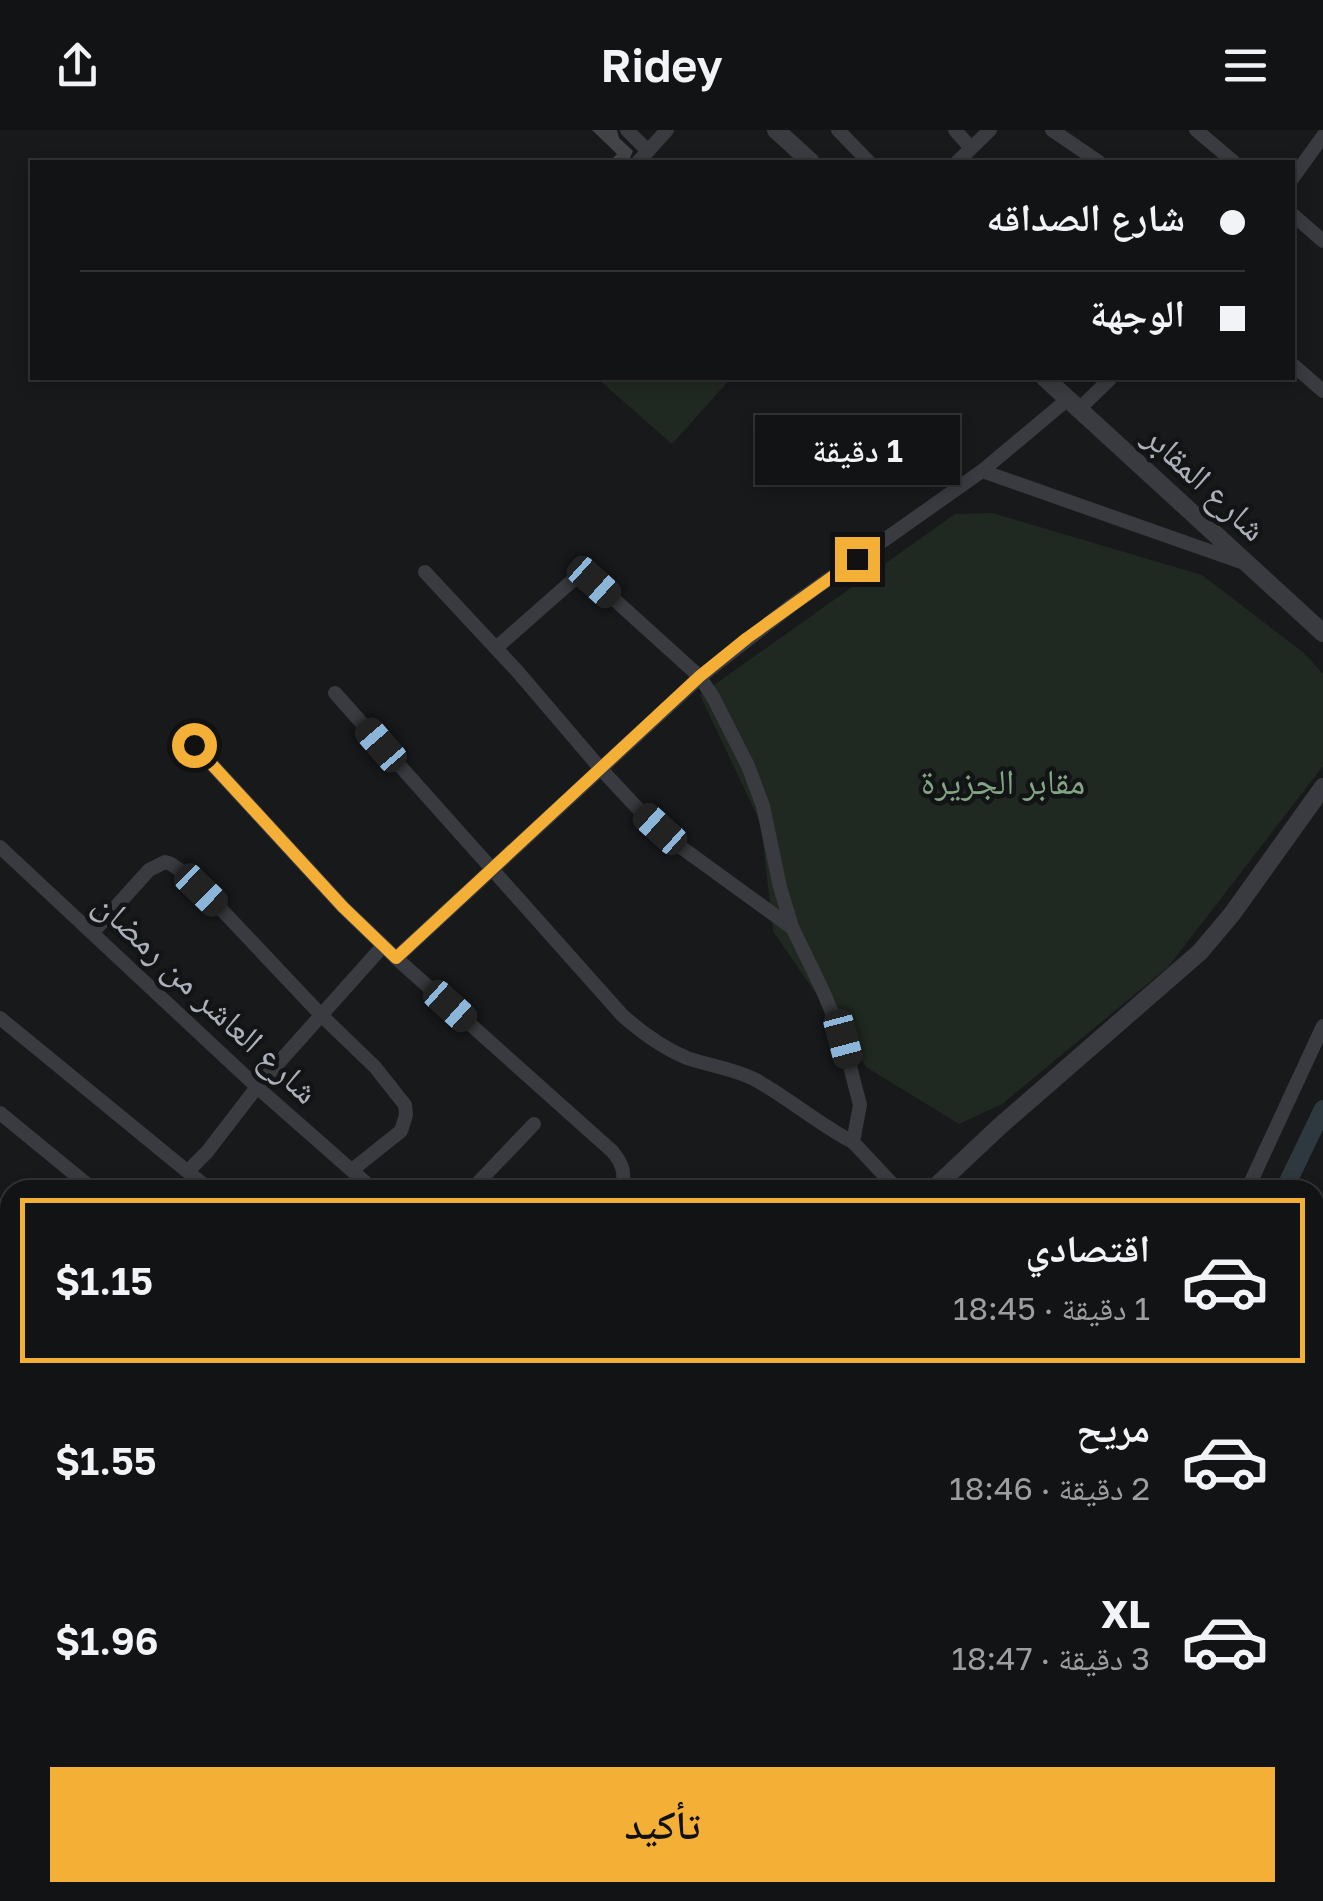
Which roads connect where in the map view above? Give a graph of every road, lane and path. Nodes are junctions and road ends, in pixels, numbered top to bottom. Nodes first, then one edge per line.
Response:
1 (627, 130) edge
2 (667, 130) edge
3 (776, 130) edge
4 (838, 130) edge
5 (955, 130) edge
6 (990, 130) edge
7 (1052, 130) edge
8 (1196, 130) edge
9 (1323, 136) edge
10 (971, 148) junction
11 (643, 157) edge
12 (809, 160) edge
13 (868, 160) edge
14 (958, 160) edge
15 (1097, 160) edge
16 (1232, 160) edge
17 (1295, 175) edge
18 (1295, 217) edge
19 (1323, 241) edge
20 (1295, 367) edge
21 (1047, 380) edge
22 (1108, 380) edge
23 (1323, 391) edge
24 (1074, 404) junction
25 (982, 471) junction
26 (1247, 564) junction
27 (426, 572) dead end
28 (1323, 633) edge
29 (496, 648) junction
30 (700, 676) junction
31 (336, 693) dead end
32 (194, 745) dead end
33 (600, 768) junction
34 (1323, 788) edge
35 (0, 846) edge
36 (492, 868) junction
37 (792, 927) junction
38 (92, 932) junction
39 (383, 946) junction
40 (396, 958) junction
41 (322, 1016) junction
42 (0, 1018) edge
43 (1323, 1026) edge
44 (257, 1087) junction
45 (0, 1114) edge
46 (534, 1124) dead end
47 (853, 1142) junction
48 (352, 1170) junction
49 (188, 1171) junction
50 (82, 1180) edge
51 (198, 1180) edge
52 (363, 1180) edge
53 (481, 1180) edge
54 (623, 1180) edge
55 (889, 1180) edge
56 (943, 1180) edge
57 (1253, 1180) edge

1 - 11 street
2 - 11 street
3 - 12 street
4 - 13 street
5 - 10 street
6 - 10 street
7 - 15 street
8 - 16 street
9 - 17 street
10 - 14 street
18 - 19 street
20 - 23 street
21 - 24 street, شارع المقابر
22 - 24 street
24 - 25 street
24 - 26 street, شارع المقابر
25 - 26 street
25 - 30 street
26 - 28 street, شارع المقابر
27 - 29 street
29 - 30 street
29 - 33 street
30 - 33 street
30 - 37 street
31 - 36 street
32 - 39 street
33 - 36 street
33 - 37 street
34 - 56 street
35 - 38 street, شارع العاشر من رمضان
36 - 40 street
36 - 47 street
37 - 47 street
38 - 41 street
38 - 44 street, شارع العاشر من رمضان
39 - 40 street
39 - 41 street
40 - 54 street
41 - 44 street
41 - 48 street
42 - 49 street
43 - 57 street
44 - 48 street, شارع العاشر من رمضان
44 - 49 street
45 - 50 street
46 - 53 street
47 - 55 street
48 - 52 street, شارع العاشر من رمضان
49 - 51 street

